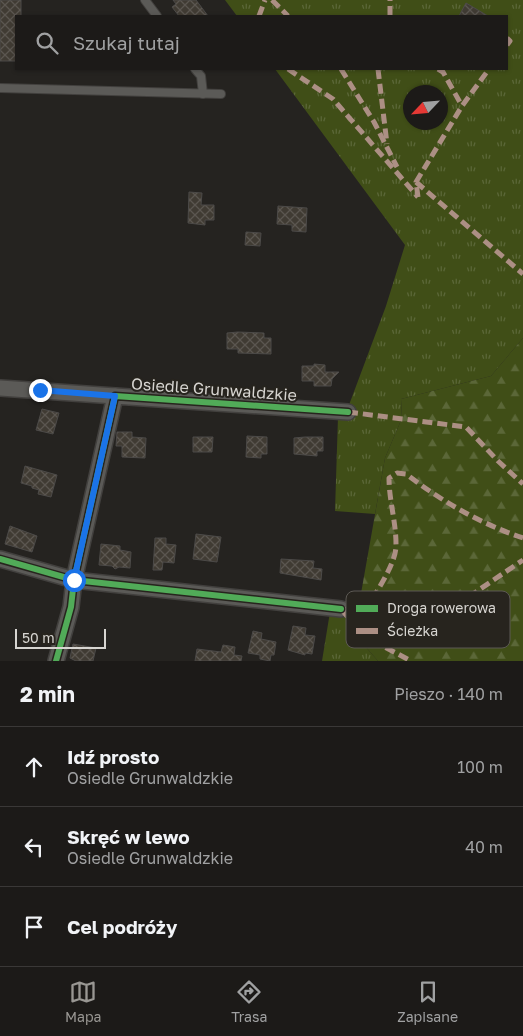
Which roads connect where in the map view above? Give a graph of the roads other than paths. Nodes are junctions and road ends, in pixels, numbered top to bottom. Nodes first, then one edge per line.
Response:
1 (144, 0) edge
2 (156, 15) edge
3 (196, 70) edge
4 (0, 88) edge
5 (203, 94) junction
6 (221, 94) dead end
7 (0, 388) edge
8 (115, 396) junction
9 (348, 412) dead end
10 (0, 559) edge
11 (74, 580) junction
12 (341, 609) dead end
13 (56, 661) edge

1 - 2 lane
3 - 5 lane
4 - 5 lane
5 - 6 lane
7 - 8 street, Osiedle Grunwaldzkie
8 - 9 street, Osiedle Grunwaldzkie
8 - 11 street, Osiedle Grunwaldzkie
10 - 11 street
11 - 12 street
11 - 13 street, Osiedle Grunwaldzkie

